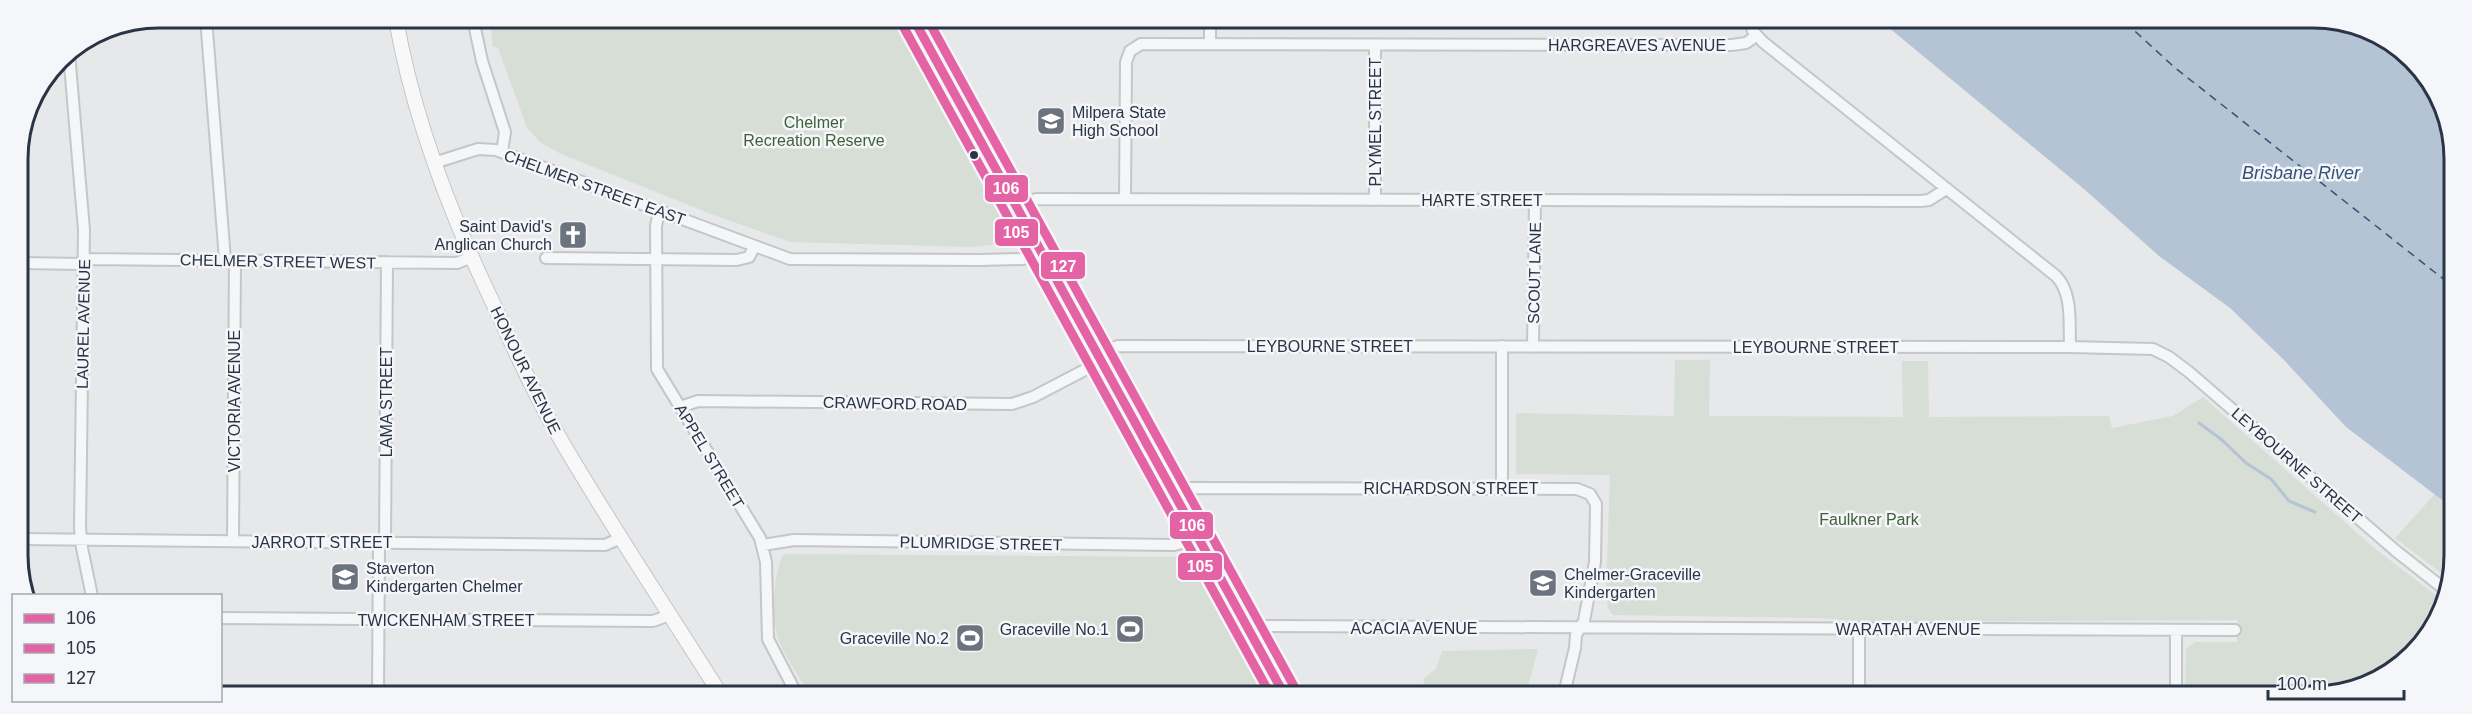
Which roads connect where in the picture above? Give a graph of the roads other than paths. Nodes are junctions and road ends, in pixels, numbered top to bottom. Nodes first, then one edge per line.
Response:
1 (1753, 28) edge
2 (207, 29) edge
3 (399, 29) edge
4 (475, 29) edge
5 (919, 29) edge
6 (1210, 29) edge
7 (1756, 36) junction
8 (1210, 44) junction
9 (1375, 45) junction
10 (70, 64) edge
11 (502, 152) junction
12 (434, 163) junction
13 (1946, 189) junction
14 (1125, 199) junction
15 (1375, 200) junction
16 (1535, 200) junction
17 (1017, 207) junction
18 (659, 212) junction
19 (754, 247) junction
20 (1044, 254) junction
21 (472, 257) junction
22 (546, 258) dead end
23 (656, 259) junction
24 (230, 260) junction
25 (84, 262) junction
26 (387, 262) junction
27 (29, 263) edge
28 (1502, 346) junction
29 (1533, 347) junction
30 (2070, 347) junction
31 (1100, 357) junction
32 (680, 407) junction
33 (1502, 488) junction
34 (1173, 493) junction
35 (621, 537) junction
36 (1198, 539) junction
37 (28, 540) edge
38 (81, 540) junction
39 (233, 541) junction
40 (382, 543) junction
41 (763, 545) junction
42 (2439, 585) edge
43 (92, 594) edge
44 (670, 615) junction
45 (222, 618) edge
46 (379, 619) junction
47 (1247, 626) junction
48 (1580, 628) junction
49 (1859, 628) junction
50 (2176, 630) junction
51 (2235, 630) dead end
52 (1279, 685) edge
53 (1566, 685) edge
54 (1859, 685) edge
55 (2176, 685) edge
56 (378, 686) edge
57 (715, 686) edge
58 (792, 686) edge

1 - 7 street
2 - 24 street, VICTORIA AVENUE
3 - 12 main road, HONOUR AVENUE
4 - 11 street
5 - 17 main road
6 - 8 street
7 - 9 street, HARGREAVES AVENUE
7 - 13 street
8 - 9 street, HARGREAVES AVENUE
8 - 14 street, HARGREAVES AVENUE
9 - 15 street, PLYMEL STREET
10 - 25 street, LAUREL AVENUE
11 - 12 street, CHELMER STREET EAST
11 - 18 street, CHELMER STREET EAST
12 - 21 main road, HONOUR AVENUE
13 - 16 street, HARTE STREET
13 - 30 street
14 - 15 street, HARTE STREET
14 - 17 street, HARTE STREET
15 - 16 street, HARTE STREET
16 - 29 street, SCOUT LANE
17 - 20 main road
18 - 19 street, CHELMER STREET EAST
18 - 23 street, APPEL STREET
19 - 20 street, CHELMER STREET EAST
19 - 23 street
20 - 31 main road
21 - 26 street, CHELMER STREET WEST
21 - 35 main road, HONOUR AVENUE
22 - 23 street
23 - 32 street, APPEL STREET
24 - 25 street, CHELMER STREET WEST
24 - 26 street, CHELMER STREET WEST
24 - 39 street, VICTORIA AVENUE
25 - 27 street, CHELMER STREET WEST
25 - 38 street, LAUREL AVENUE
26 - 40 street, LAMA STREET
28 - 29 street, LEYBOURNE STREET
28 - 31 street, LEYBOURNE STREET
28 - 33 street
29 - 30 street, LEYBOURNE STREET
30 - 42 street, LEYBOURNE STREET
31 - 32 street, CRAWFORD ROAD
31 - 34 main road
32 - 41 street, APPEL STREET
33 - 34 street, RICHARDSON STREET
33 - 48 street, RICHARDSON STREET
34 - 36 main road
35 - 40 street, JARROTT STREET
35 - 44 main road, HONOUR AVENUE
36 - 41 street, PLUMRIDGE STREET
36 - 47 main road
37 - 38 street, JARROTT STREET
38 - 39 street, JARROTT STREET
38 - 43 street, LAUREL AVENUE
39 - 40 street, JARROTT STREET
40 - 46 street, LAMA STREET
41 - 58 street, APPEL STREET
44 - 46 street, TWICKENHAM STREET
44 - 57 main road, HONOUR AVENUE
45 - 46 street, TWICKENHAM STREET
46 - 56 street, LAMA STREET
47 - 48 street, ACACIA AVENUE
47 - 52 main road
48 - 49 street, WARATAH AVENUE
48 - 53 street
49 - 50 street, WARATAH AVENUE
49 - 54 street
50 - 51 street, WARATAH AVENUE
50 - 55 street

